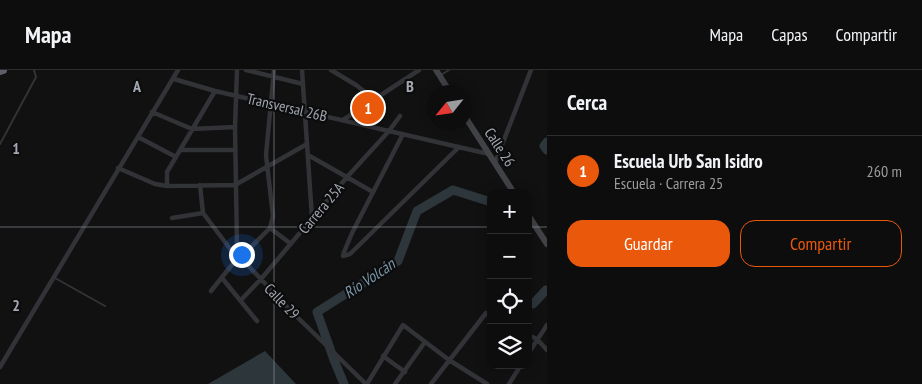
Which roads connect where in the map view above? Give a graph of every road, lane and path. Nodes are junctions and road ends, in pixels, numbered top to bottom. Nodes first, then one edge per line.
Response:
1 (34, 70) edge
2 (178, 70) edge
3 (237, 70) edge
4 (246, 70) edge
5 (274, 70) edge
6 (302, 70) edge
7 (331, 70) edge
8 (419, 70) edge
9 (450, 70) edge
10 (531, 70) edge
11 (438, 73) edge
12 (274, 77) junction
13 (174, 79) junction
14 (303, 84) junction
15 (446, 85) edge
16 (215, 91) junction
17 (236, 96) junction
18 (374, 99) junction
19 (271, 104) junction
20 (152, 112) junction
21 (305, 112) junction
22 (400, 116) dead end
23 (343, 120) junction
24 (235, 127) junction
25 (472, 127) edge
26 (192, 129) junction
27 (389, 131) junction
28 (403, 134) junction
29 (138, 137) junction
30 (0, 144) edge
31 (307, 144) junction
32 (459, 148) junction
33 (180, 150) junction
34 (235, 150) junction
35 (490, 154) junction
36 (308, 155) junction
37 (176, 157) junction
38 (495, 163) junction
39 (267, 167) junction
40 (118, 168) junction
41 (347, 177) junction
42 (200, 185) junction
43 (235, 185) junction
44 (168, 186) junction
45 (511, 189) edge
46 (373, 192) junction
47 (203, 213) junction
48 (172, 218) dead end
49 (312, 218) junction
50 (532, 220) edge
51 (270, 228) junction
52 (291, 244) junction
53 (547, 244) edge
54 (239, 256) junction
55 (54, 278) junction
56 (222, 278) junction
57 (261, 279) junction
58 (210, 290) dead end
59 (241, 300) junction
60 (105, 306) dead end
61 (487, 314) edge
62 (258, 321) dead end
63 (547, 325) edge
64 (532, 337) edge
65 (537, 340) junction
66 (425, 342) junction
67 (532, 348) edge
68 (547, 350) edge
69 (383, 356) junction
70 (449, 360) junction
71 (0, 367) edge
72 (518, 369) edge
73 (405, 372) junction
74 (367, 384) edge
75 (395, 384) edge
76 (431, 384) edge
77 (487, 384) edge
78 (509, 384) edge

1 - 30 lane
2 - 13 street
3 - 17 street
4 - 12 street
5 - 12 street
6 - 14 street
7 - 18 street
8 - 18 street
9 - 11 lane
10 - 38 street
11 - 15 main road
12 - 14 street
12 - 19 street
13 - 16 street, Transversal 26B
13 - 20 street
14 - 21 street
16 - 17 street, Transversal 26B
16 - 26 street
17 - 19 street, Transversal 26B
17 - 24 street
18 - 23 street
19 - 21 street, Transversal 26B
19 - 39 street
20 - 26 street
20 - 29 street
21 - 23 street, Transversal 26B
21 - 31 street
22 - 27 street, Carrera 25A
23 - 27 street, Transversal 26B
24 - 26 street
24 - 34 street
25 - 35 main road, Calle 26
26 - 33 street
27 - 28 street, Transversal 26B
27 - 41 street, Carrera 25A
28 - 32 street, Transversal 26B
28 - 46 street
29 - 37 street
29 - 40 street
31 - 36 street
31 - 39 street
32 - 35 street, Transversal 26B
32 - 46 street
33 - 34 street
33 - 37 street
34 - 43 street
35 - 38 main road, Calle 26
36 - 41 street
36 - 49 street
37 - 44 street
38 - 45 main road, Calle 26
39 - 43 street
39 - 51 street
40 - 44 street
40 - 55 street
41 - 46 street
41 - 49 street, Carrera 25A
42 - 43 street
42 - 44 street
42 - 47 street
43 - 54 street
47 - 48 street
47 - 54 street, Calle 29
49 - 52 street, Carrera 25A
50 - 53 main road
51 - 52 street
51 - 54 street
52 - 57 street, Carrera 25A
54 - 56 street
54 - 57 street, Calle 29
55 - 60 lane
55 - 71 street
56 - 58 street
56 - 59 street
57 - 59 street, Carrera 25A
57 - 74 street, Calle 29
59 - 62 street
61 - 70 street
63 - 65 street
64 - 65 street
65 - 67 street
65 - 68 street
66 - 69 street
66 - 70 street
66 - 73 street
69 - 73 street
69 - 74 street
70 - 76 street
70 - 77 street
72 - 78 street
73 - 75 street

